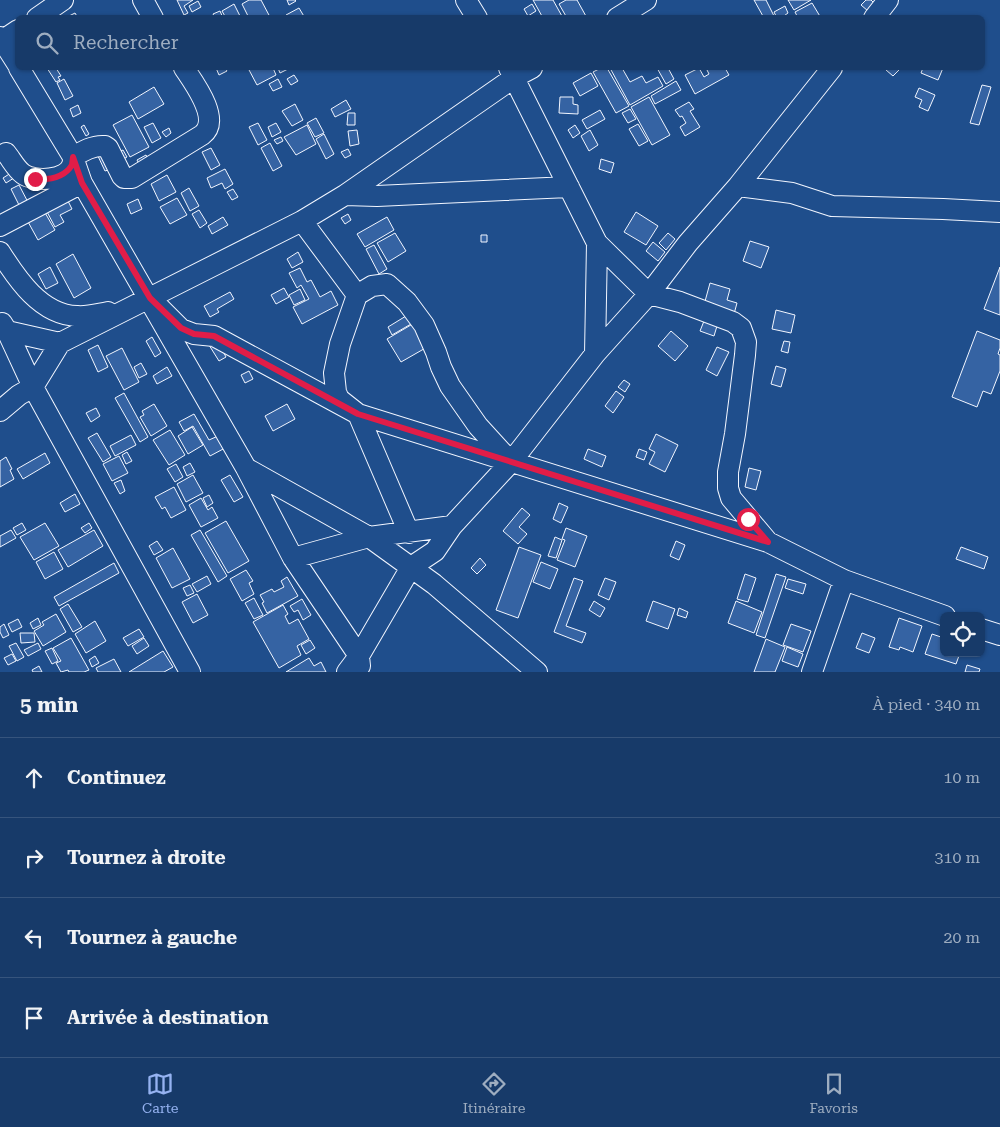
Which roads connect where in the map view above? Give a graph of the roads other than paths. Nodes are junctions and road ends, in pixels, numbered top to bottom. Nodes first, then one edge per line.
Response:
1 (63, 0) edge
2 (143, 0) edge
3 (466, 0) edge
4 (646, 0) edge
5 (888, 0) edge
6 (41, 15) edge
7 (151, 15) edge
8 (475, 15) edge
9 (622, 15) edge
10 (876, 15) edge
11 (7, 36) edge
12 (15, 58) edge
13 (20, 70) edge
14 (185, 70) edge
15 (830, 70) edge
16 (519, 71) edge
17 (6, 153) dead end
18 (73, 157) junction
19 (82, 183) junction
20 (738, 186) junction
21 (569, 187) junction
22 (345, 195) junction
23 (1000, 212) edge
24 (302, 222) junction
25 (0, 226) edge
26 (597, 243) junction
27 (0, 252) edge
28 (649, 294) junction
29 (357, 295) junction
30 (150, 298) junction
31 (129, 307) junction
32 (4, 325) edge
33 (60, 342) junction
34 (595, 354) junction
35 (33, 387) junction
36 (0, 411) edge
37 (358, 414) junction
38 (511, 462) junction
39 (246, 468) junction
40 (452, 526) junction
41 (409, 533) junction
42 (369, 537) junction
43 (768, 542) junction
44 (435, 551) junction
45 (293, 558) junction
46 (411, 567) junction
47 (844, 580) junction
48 (434, 584) junction
49 (940, 614) edge
50 (985, 630) edge
51 (1000, 635) edge
52 (360, 664) edge
53 (190, 672) edge
54 (347, 672) edge
55 (537, 672) edge
56 (812, 672) edge

1 - 6 street
2 - 7 street
3 - 8 street
4 - 9 street
5 - 10 street
11 - 12 street
13 - 18 street
14 - 18 street
15 - 20 street
16 - 21 street
16 - 22 street
17 - 18 street
18 - 19 street
19 - 25 street
19 - 30 street
20 - 23 street
20 - 28 street
21 - 22 street
21 - 26 street
22 - 24 street
24 - 29 street
24 - 30 street
26 - 28 street
26 - 34 street
27 - 31 street
28 - 34 street
28 - 43 street
29 - 37 street
29 - 38 street
30 - 31 street
30 - 37 street
30 - 39 street
31 - 33 street
32 - 33 street
32 - 35 street
33 - 35 street
34 - 38 street
35 - 36 street
35 - 53 street
37 - 38 street
37 - 41 street
38 - 40 street
38 - 43 street
39 - 42 street
39 - 45 street
40 - 41 street
40 - 44 street
41 - 42 street
42 - 45 street
42 - 46 street
43 - 47 street
44 - 46 street
44 - 48 street
45 - 52 street
46 - 48 street
46 - 52 street
47 - 49 street
47 - 56 street
48 - 55 street
50 - 51 street
52 - 54 street

